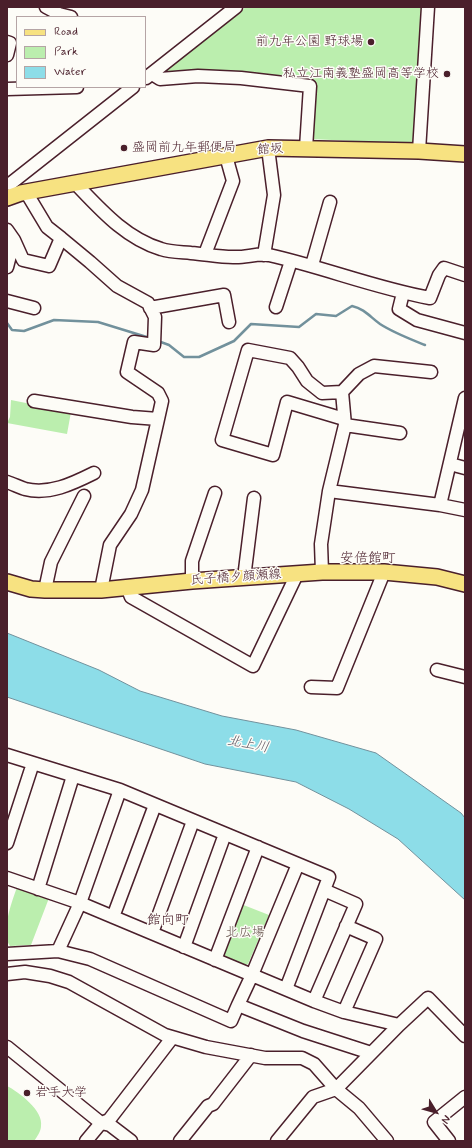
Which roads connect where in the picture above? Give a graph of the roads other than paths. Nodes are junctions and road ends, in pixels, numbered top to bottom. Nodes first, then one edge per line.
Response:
1 (46, 7) edge
2 (428, 7) edge
3 (229, 8) edge
4 (67, 16) edge
5 (7, 42) edge
6 (7, 55) edge
7 (148, 76) edge
8 (40, 88) edge
9 (132, 88) edge
10 (7, 89) edge
11 (268, 148) junction
12 (306, 148) junction
13 (419, 151) junction
14 (465, 154) edge
15 (226, 156) junction
16 (75, 183) junction
17 (8, 189) edge
18 (26, 192) junction
19 (330, 202) dead end
20 (10, 235) edge
21 (60, 238) junction
22 (206, 254) junction
23 (264, 255) junction
24 (291, 261) junction
25 (7, 266) edge
26 (312, 266) junction
27 (465, 275) edge
28 (403, 293) junction
29 (7, 301) edge
30 (276, 307) dead end
31 (34, 308) dead end
32 (150, 308) junction
33 (229, 322) dead end
34 (465, 333) edge
35 (431, 372) dead end
36 (342, 392) junction
37 (465, 400) edge
38 (34, 401) dead end
39 (158, 419) junction
40 (345, 422) junction
41 (400, 433) dead end
42 (450, 464) junction
43 (465, 468) edge
44 (94, 473) dead end
45 (7, 482) edge
46 (329, 491) junction
47 (215, 493) dead end
48 (84, 496) dead end
49 (254, 498) dead end
50 (440, 505) junction
51 (465, 510) edge
52 (322, 572) junction
53 (384, 572) junction
54 (297, 574) junction
55 (244, 578) junction
56 (7, 582) edge
57 (192, 582) junction
58 (465, 584) edge
59 (127, 587) junction
60 (45, 590) junction
61 (101, 590) junction
62 (437, 670) dead end
63 (465, 677) edge
64 (311, 687) dead end
65 (7, 755) edge
66 (33, 763) junction
67 (73, 776) junction
68 (120, 790) junction
69 (155, 805) junction
70 (194, 821) junction
71 (225, 834) junction
72 (7, 843) edge
73 (258, 847) junction
74 (298, 864) junction
75 (7, 878) edge
76 (38, 889) junction
77 (324, 890) junction
78 (80, 903) junction
79 (113, 917) junction
80 (346, 926) junction
81 (152, 933) junction
82 (184, 947) junction
83 (58, 951) junction
84 (7, 954) edge
85 (215, 960) junction
86 (7, 974) edge
87 (252, 975) junction
88 (286, 989) junction
89 (314, 1000) junction
90 (238, 1005) junction
91 (344, 1012) junction
92 (399, 1025) junction
93 (465, 1036) edge
94 (172, 1038) junction
95 (7, 1047) edge
96 (370, 1053) junction
97 (251, 1055) junction
98 (336, 1089) junction
99 (465, 1097) edge
100 (100, 1123) junction
101 (86, 1141) edge
102 (130, 1141) edge
103 (180, 1141) edge
104 (277, 1141) edge
105 (387, 1141) edge
106 (449, 1141) edge

1 - 4 street
2 - 13 street
3 - 7 street
5 - 6 street
7 - 12 street
8 - 10 street
9 - 17 street
11 - 12 main road, 館坂
11 - 15 main road, 館坂
11 - 23 street
12 - 13 main road, 館坂
13 - 14 main road, 館坂
15 - 16 main road, 館坂
15 - 22 street
16 - 18 main road, 館坂
16 - 22 street
17 - 18 main road, 館坂
18 - 21 street
19 - 26 street
20 - 21 street
20 - 25 street
21 - 32 street
22 - 23 street
23 - 24 street
24 - 26 street
24 - 30 street
26 - 28 street
27 - 28 street
28 - 34 street
29 - 31 street
32 - 33 street
32 - 39 street
35 - 36 street
36 - 40 street
36 - 40 street
37 - 42 street
38 - 39 street
39 - 61 street
40 - 41 street
40 - 46 street
42 - 43 street
42 - 50 street
44 - 45 street
46 - 50 street
46 - 52 street
47 - 57 street
48 - 60 street
49 - 55 street
50 - 51 street
52 - 53 main road, 氏子橋夕顔瀬線
52 - 54 main road, 氏子橋夕顔瀬線
53 - 58 main road, 氏子橋夕顔瀬線
53 - 64 street
54 - 55 main road, 氏子橋夕顔瀬線
54 - 59 street
55 - 57 main road, 氏子橋夕顔瀬線
56 - 60 main road, 氏子橋夕顔瀬線
57 - 59 main road, 氏子橋夕顔瀬線
59 - 61 main road, 氏子橋夕顔瀬線
60 - 61 main road, 氏子橋夕顔瀬線
62 - 63 street
65 - 66 street
66 - 67 street
66 - 72 street
67 - 68 street
67 - 76 street
68 - 69 street
68 - 78 street
69 - 70 street
69 - 79 street
70 - 71 street
70 - 81 street
71 - 73 street
71 - 82 street
73 - 74 street
73 - 85 street
74 - 77 street
74 - 87 street
75 - 76 street
76 - 78 street
77 - 80 street
77 - 88 street
78 - 79 street
78 - 83 street
79 - 81 street
80 - 89 street
80 - 91 street
81 - 82 street
82 - 85 street
83 - 84 street
83 - 90 street
85 - 87 street
86 - 94 street
87 - 88 street
87 - 90 street
88 - 89 street
89 - 91 street
90 - 96 street
91 - 92 street
92 - 93 street
92 - 96 street
94 - 97 street
94 - 100 street
95 - 100 street
96 - 98 street
97 - 98 street
97 - 103 street
98 - 104 street
98 - 105 street
99 - 106 street
100 - 101 street
100 - 102 street

